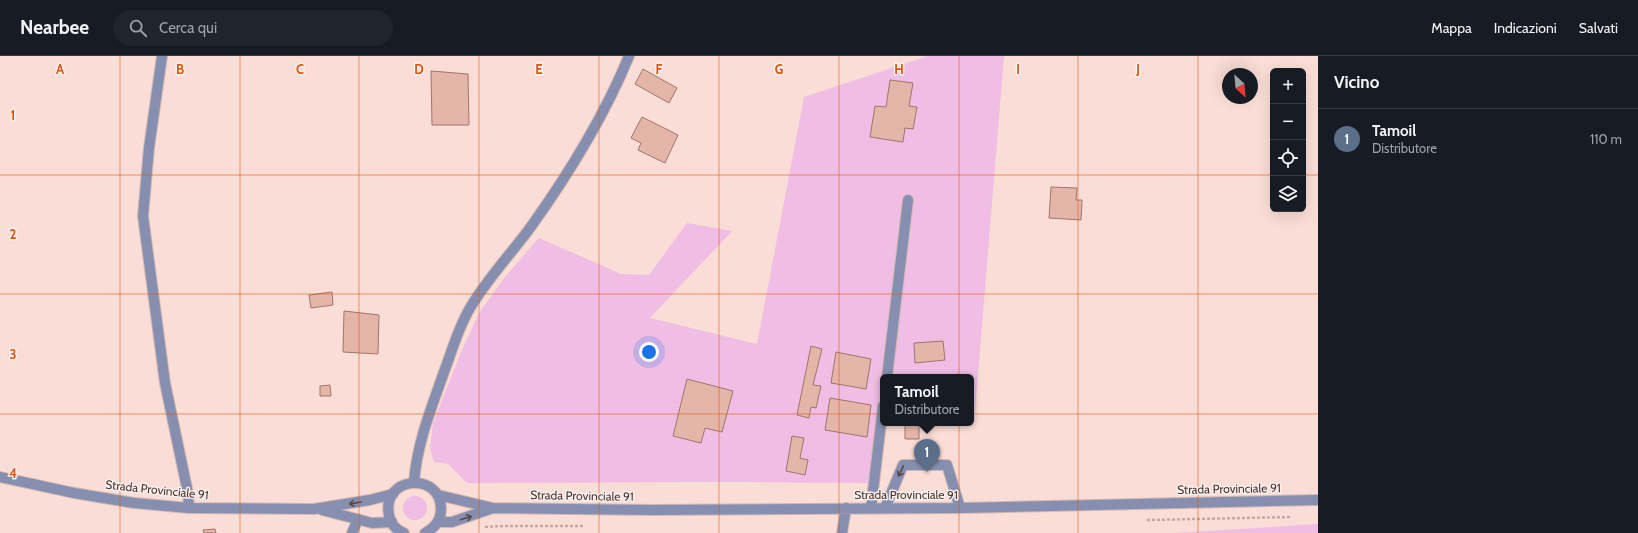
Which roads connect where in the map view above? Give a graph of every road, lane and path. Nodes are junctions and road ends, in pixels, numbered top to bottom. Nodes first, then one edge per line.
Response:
1 (162, 56) edge
2 (629, 56) edge
3 (908, 200) dead end
4 (887, 374) edge
5 (881, 426) edge
6 (0, 477) edge
7 (414, 482) junction
8 (393, 494) junction
9 (438, 495) junction
10 (1318, 500) edge
11 (189, 508) junction
12 (314, 508) junction
13 (493, 508) junction
14 (846, 508) junction
15 (871, 508) junction
16 (885, 508) junction
17 (960, 508) junction
18 (358, 518) junction
19 (438, 522) junction
20 (397, 529) edge
21 (352, 533) edge
22 (426, 533) edge
23 (842, 533) edge

1 - 11 street
2 - 7 street
3 - 4 street
5 - 15 street
6 - 11 street, Strada Provinciale 91
7 - 8 street
7 - 9 street
8 -> 12 street
8 - 20 street
9 - 13 street
9 - 19 street
10 - 17 street, Strada Provinciale 91
11 - 12 street, Strada Provinciale 91
12 - 18 street
13 - 14 street, Strada Provinciale 91
19 -> 13 street
14 - 15 street, Strada Provinciale 91
14 - 23 street
15 - 16 street, Strada Provinciale 91
16 - 17 street, Strada Provinciale 91
17 -> 16 street
18 - 20 street
18 - 21 street
19 - 22 street

